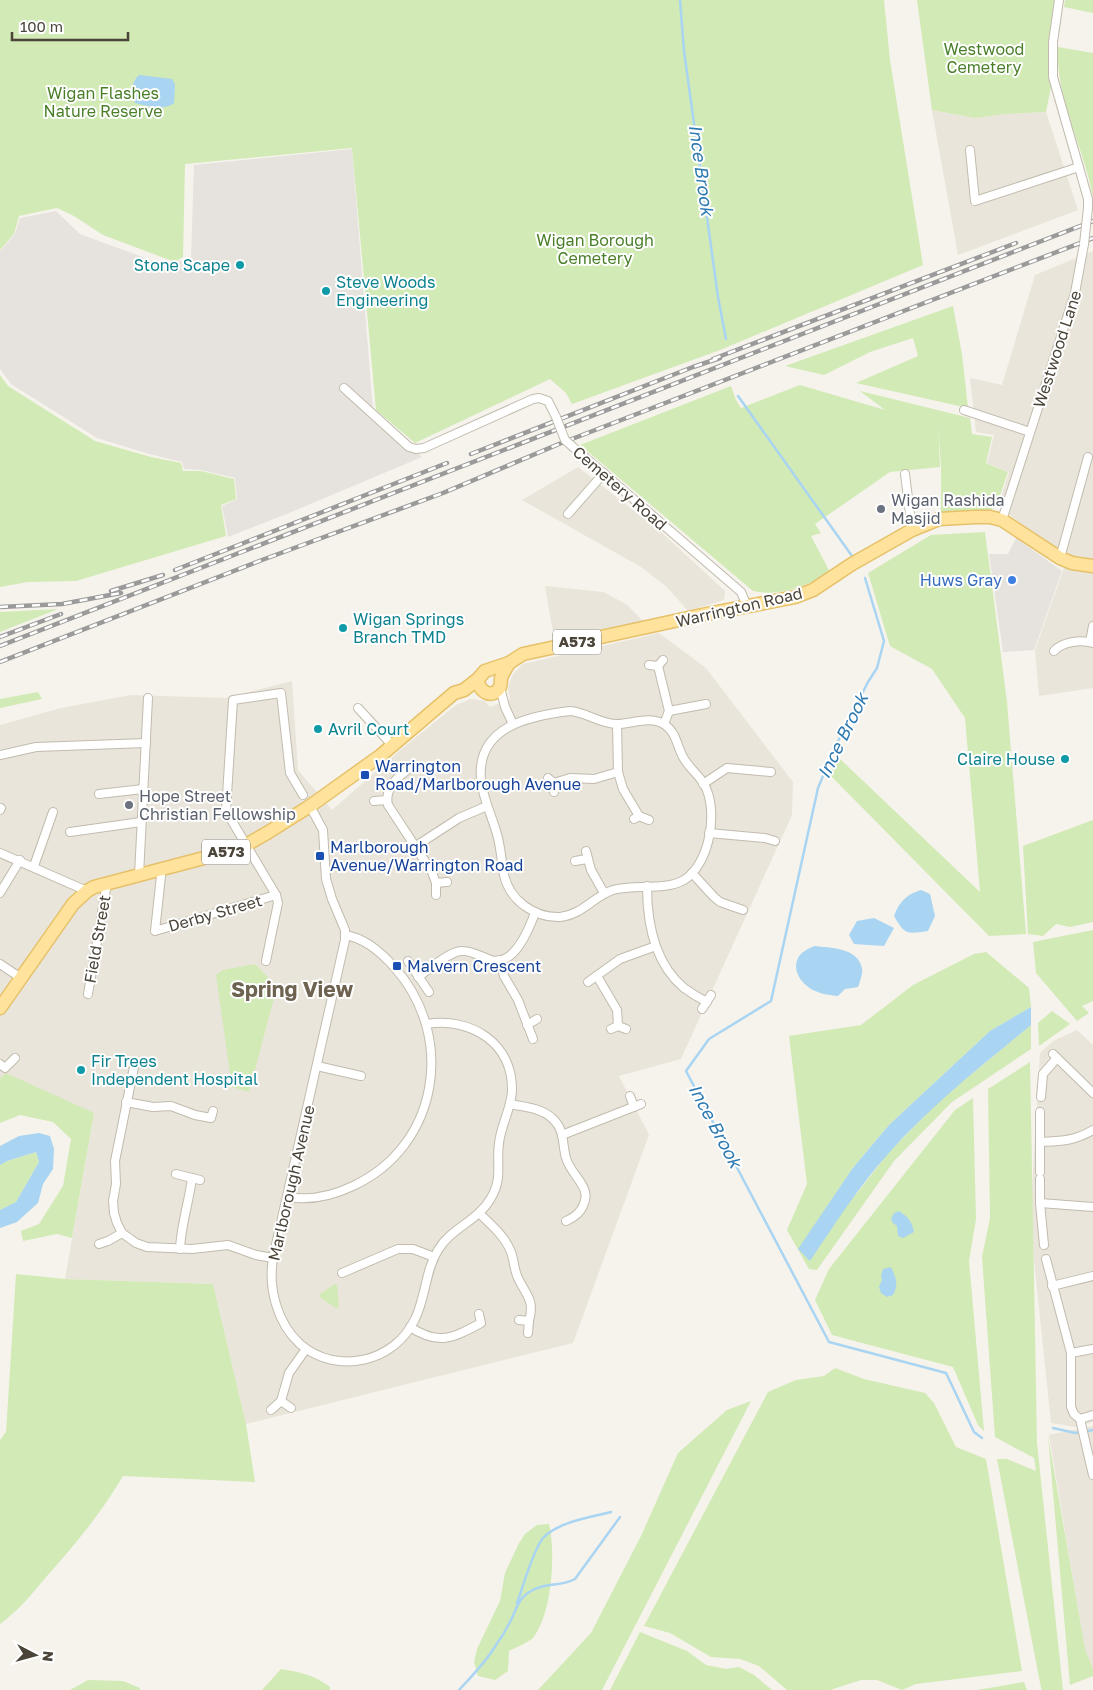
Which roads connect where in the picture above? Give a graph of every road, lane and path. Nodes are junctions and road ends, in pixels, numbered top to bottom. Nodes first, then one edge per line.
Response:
1 (1059, 0) edge
2 (970, 150) dead end
3 (1079, 167) junction
4 (344, 388) dead end
5 (964, 410) dead end
6 (1030, 432) junction
7 (1088, 457) dead end
8 (604, 472) junction
9 (906, 474) dead end
10 (568, 514) dead end
11 (1002, 520) junction
12 (912, 530) junction
13 (1060, 558) junction
14 (1093, 566) edge
15 (747, 606) junction
16 (1093, 626) edge
17 (1092, 643) edge
18 (1054, 651) dead end
19 (508, 663) junction
20 (649, 665) dead end
21 (490, 686) junction
22 (148, 698) dead end
23 (706, 704) dead end
24 (505, 707) junction
25 (358, 708) dead end
26 (669, 711) junction
27 (514, 724) junction
28 (617, 724) junction
29 (664, 724) junction
30 (146, 743) junction
31 (393, 746) junction
32 (0, 755) edge
33 (412, 767) dead end
34 (618, 772) junction
35 (771, 772) dead end
36 (703, 784) junction
37 (143, 789) junction
38 (554, 792) dead end
39 (99, 794) dead end
40 (304, 794) junction
41 (387, 800) junction
42 (374, 801) dead end
43 (487, 806) junction
44 (53, 812) dead end
45 (649, 820) dead end
46 (141, 822) junction
47 (70, 832) dead end
48 (709, 833) junction
49 (775, 841) dead end
50 (246, 845) junction
51 (416, 846) junction
52 (0, 853) edge
53 (20, 860) junction
54 (575, 861) dead end
55 (34, 866) junction
56 (160, 869) junction
57 (692, 873) junction
58 (139, 875) junction
59 (447, 882) dead end
60 (107, 883) junction
61 (436, 883) junction
62 (647, 886) junction
63 (87, 891) junction
64 (0, 893) edge
65 (604, 893) junction
66 (276, 895) junction
67 (436, 895) dead end
68 (743, 910) dead end
69 (535, 913) junction
70 (345, 935) junction
71 (656, 946) junction
72 (500, 960) junction
73 (266, 961) dead end
74 (408, 961) dead end
75 (0, 964) edge
76 (418, 976) junction
77 (597, 976) junction
78 (21, 978) junction
79 (588, 982) dead end
80 (429, 992) dead end
81 (88, 994) dead end
82 (712, 995) dead end
83 (0, 1008) edge
84 (537, 1019) dead end
85 (427, 1024) junction
86 (527, 1025) junction
87 (626, 1029) dead end
88 (533, 1039) dead end
89 (15, 1058) dead end
90 (0, 1064) edge
91 (134, 1066) dead end
92 (317, 1066) junction
93 (361, 1076) dead end
94 (1093, 1093) edge
95 (630, 1096) dead end
96 (1041, 1097) dead end
97 (126, 1102) junction
98 (510, 1104) junction
99 (1040, 1112) dead end
100 (211, 1118) dead end
101 (1093, 1130) edge
102 (562, 1135) junction
103 (1040, 1142) junction
104 (176, 1174) dead end
105 (287, 1197) junction
106 (1040, 1203) junction
107 (1093, 1207) edge
108 (480, 1213) junction
109 (565, 1221) dead end
110 (122, 1232) junction
111 (99, 1244) dead end
112 (1044, 1246) dead end
113 (180, 1249) junction
114 (434, 1257) junction
115 (273, 1258) junction
116 (1046, 1259) dead end
117 (342, 1273) dead end
118 (1093, 1276) edge
119 (1052, 1286) junction
120 (479, 1314) dead end
121 (491, 1320) dead end
122 (519, 1320) dead end
123 (529, 1321) junction
124 (481, 1323) junction
125 (410, 1328) junction
126 (528, 1333) dead end
127 (306, 1349) junction
128 (1093, 1349) edge
129 (1071, 1353) junction
130 (281, 1401) junction
131 (291, 1408) dead end
132 (270, 1410) dead end
133 (1093, 1415) edge
134 (1081, 1421) junction
135 (1093, 1475) edge

1 - 3 street, Westwood Lane
2 - 3 street
3 - 6 street, Westwood Lane, bridge
4 - 8 street, Cemetery Road, bridge
5 - 6 street
6 - 11 street, Westwood Lane
7 - 13 street
8 - 10 street
8 - 15 street, Cemetery Road
9 - 12 street
11 - 12 main road, Warrington Road / A573
11 - 13 main road, Warrington Road / A573
12 - 15 main road, Warrington Road / A573
13 - 14 main road, Warrington Road / A573
15 - 19 main road, Warrington Road / A573
16 - 17 street
17 - 18 street
19 - 21 main road
19 - 21 main road, Warrington Road / A573
20 - 26 street
21 - 24 street
21 - 24 street
21 - 31 main road, A573
22 - 30 street
23 - 26 street
24 - 27 street
25 - 31 street
26 - 29 street
27 - 28 street
27 - 43 street
28 - 29 street
28 - 34 street
29 - 36 street
30 - 32 street
30 - 37 street
31 - 40 main road, A573
33 - 41 street
34 - 38 street
34 - 45 street
35 - 36 street
36 - 48 street
37 - 39 street
37 - 46 street
40 - 50 main road, A573
40 - 50 street, Marlborough Avenue
40 - 70 street, Marlborough Avenue
41 - 42 street
41 - 51 street
43 - 51 street
43 - 69 street
44 - 55 street
46 - 47 street
46 - 58 street
48 - 49 street
48 - 57 street
50 - 56 main road, A573
50 - 66 street
51 - 61 street
52 - 53 street
53 - 55 street
53 - 64 street
54 - 65 street
55 - 63 street
56 - 58 main road, A573
56 - 66 street, Derby Street
57 - 62 street
57 - 68 street
58 - 60 main road, A573
59 - 61 street
60 - 63 main road, A573
60 - 81 street, Field Street
61 - 67 street
62 - 65 street
62 - 71 street
63 - 78 main road, A573
65 - 69 street
66 - 73 street
69 - 72 street
70 - 85 street
70 - 92 street, Marlborough Avenue
71 - 77 street
71 - 82 street
72 - 76 street
72 - 86 street
74 - 76 street
75 - 78 street
76 - 80 street
77 - 79 street
77 - 87 street
78 - 83 main road, A573
84 - 86 street
85 - 98 street, Marlborough Avenue
85 - 105 street
86 - 88 street
89 - 90 street
91 - 97 street
92 - 93 street
92 - 105 street, Marlborough Avenue
94 - 96 street
95 - 102 street
97 - 100 street
97 - 110 street
98 - 102 street
98 - 108 street, Marlborough Avenue
99 - 103 street
101 - 103 street
102 - 109 street
103 - 106 street
104 - 113 street
105 - 115 street, Marlborough Avenue
106 - 107 street
106 - 112 street
108 - 114 street, Marlborough Avenue
108 - 123 street
110 - 111 street
110 - 113 street
113 - 115 street
114 - 117 street
114 - 125 street, Marlborough Avenue
115 - 127 street, Marlborough Avenue
116 - 119 street
118 - 119 street
119 - 129 street
120 - 124 street
121 - 124 street
122 - 123 street
123 - 126 street
124 - 125 street
125 - 127 street, Marlborough Avenue
127 - 130 street
128 - 129 street
129 - 134 street
130 - 131 street
130 - 132 street
133 - 134 street
134 - 135 street

